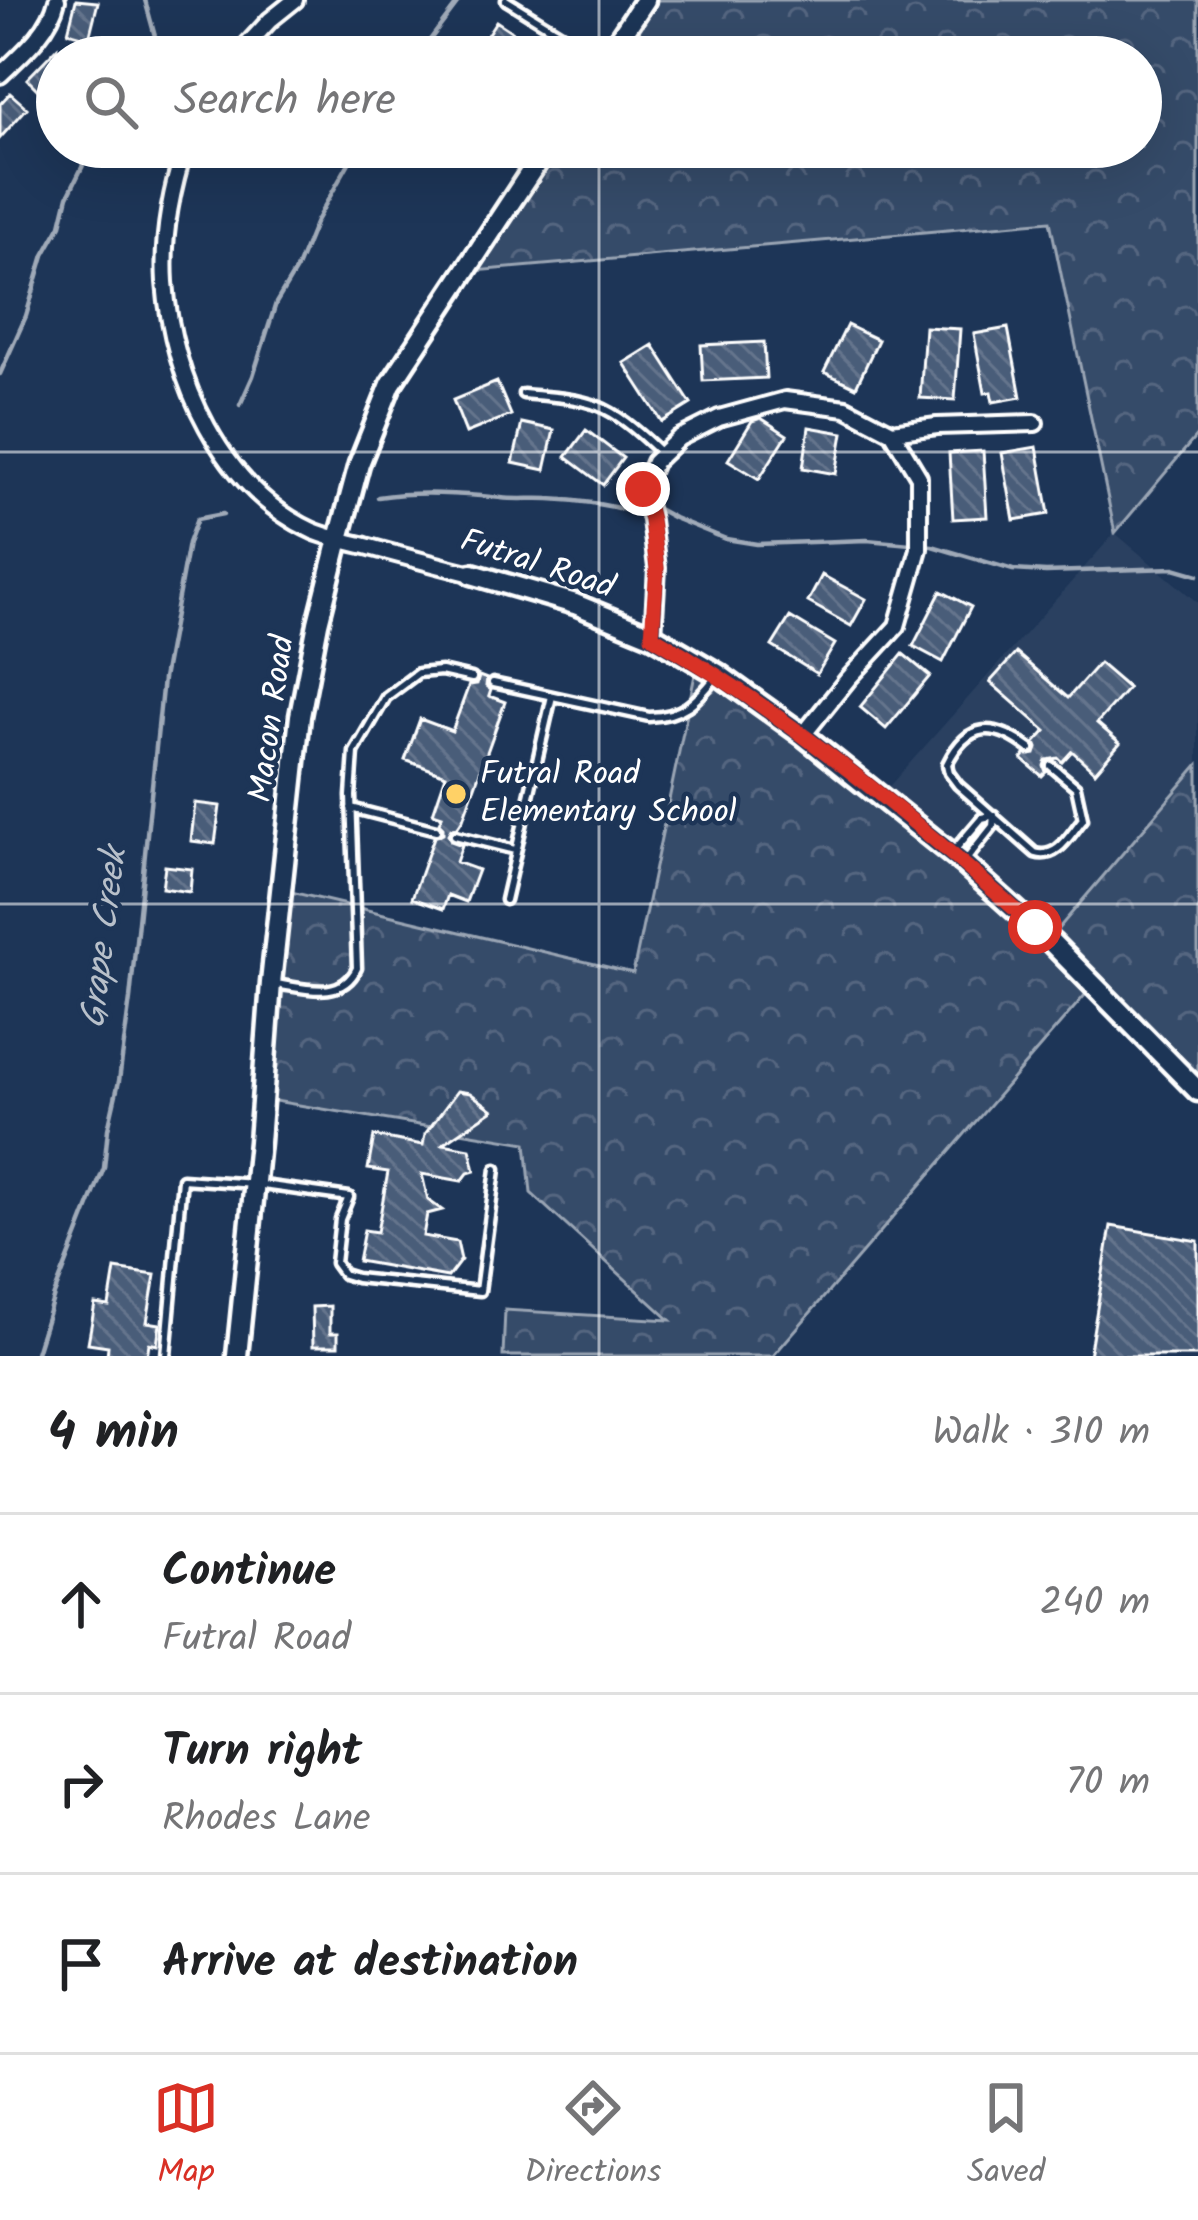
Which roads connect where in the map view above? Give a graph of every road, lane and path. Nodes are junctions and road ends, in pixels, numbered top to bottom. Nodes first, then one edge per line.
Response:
1 (57, 0) edge
2 (295, 0) edge
3 (506, 0) edge
4 (645, 0) edge
5 (38, 36) edge
6 (255, 36) edge
7 (567, 36) edge
8 (618, 36) edge
9 (36, 39) edge
10 (0, 75) edge
11 (179, 168) edge
12 (533, 168) edge
13 (523, 394) dead end
14 (1035, 423) dead end
15 (892, 432) junction
16 (662, 454) junction
17 (339, 539) junction
18 (472, 574) joint
19 (652, 636) junction
20 (718, 674) junction
21 (472, 678) dead end
22 (494, 683) dead end
23 (551, 696) junction
24 (803, 735) junction
25 (1030, 748) dead end
26 (1051, 766) dead end
27 (351, 808) junction
28 (994, 815) junction
29 (436, 830) dead end
30 (455, 835) dead end
31 (516, 850) junction
32 (958, 858) junction
33 (505, 900) dead end
34 (272, 983) junction
35 (1198, 1091) edge
36 (496, 1169) dead end
37 (255, 1184) junction
38 (166, 1356) edge
39 (237, 1356) edge

1 - 5 street
2 - 6 street
3 - 7 lane
4 - 8 main road
9 - 10 street
11 - 17 street, Futral Road
12 - 17 main road, Macon Road
13 - 16 lane
14 - 15 street
15 - 16 street
15 - 24 street
16 - 19 street
17 - 18 street, Futral Road
17 - 34 main road, Macon Road
18 - 19 main road, Futral Road
19 - 20 main road, Futral Road
20 - 23 lane
20 - 24 main road, Futral Road
21 - 27 lane
22 - 23 lane
23 - 31 lane
24 - 32 main road, Futral Road
25 - 28 lane
26 - 28 lane
27 - 29 lane
27 - 34 lane
28 - 32 lane
28 - 32 lane
30 - 31 lane
31 - 33 lane
32 - 35 main road, Futral Road
34 - 37 main road, Macon Road
36 - 37 lane
37 - 38 lane
37 - 39 main road, Macon Road

